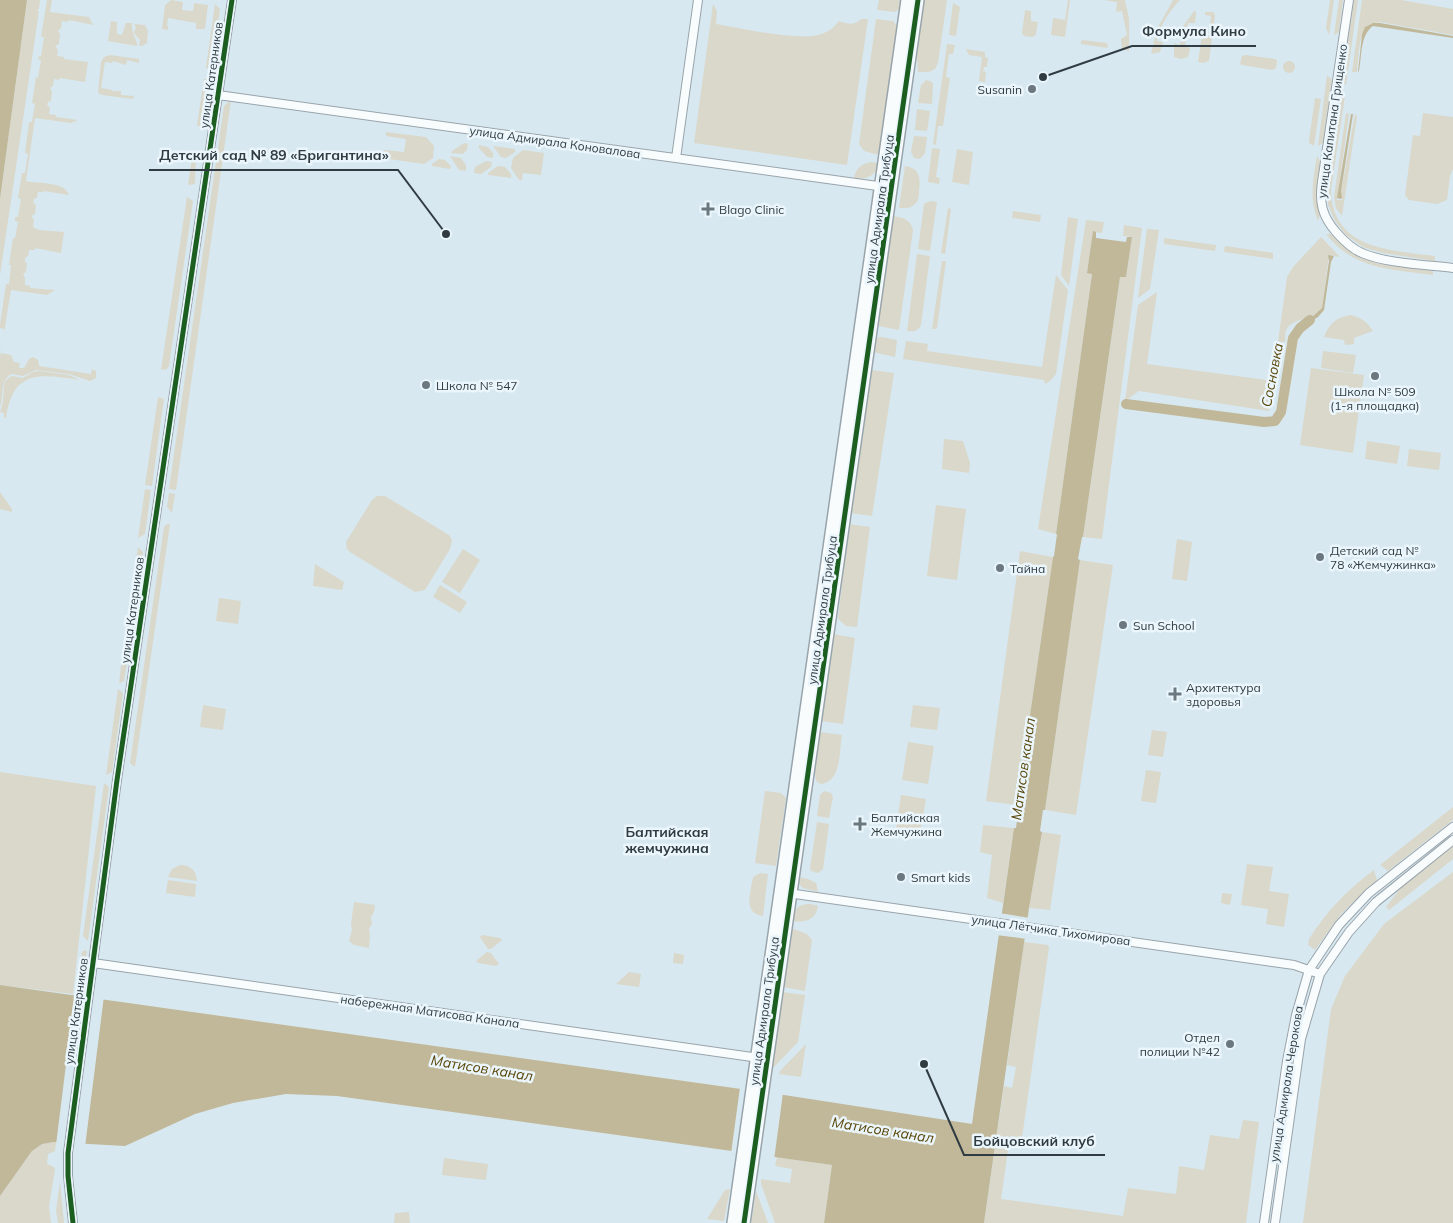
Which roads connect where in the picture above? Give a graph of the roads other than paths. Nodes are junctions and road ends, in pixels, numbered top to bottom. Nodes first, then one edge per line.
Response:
1 (232, 0) edge
2 (698, 0) edge
3 (906, 0) edge
4 (918, 0) edge
5 (1349, 0) edge
6 (218, 94) junction
7 (676, 158) junction
8 (886, 188) junction
9 (1453, 268) edge
10 (1453, 827) edge
11 (1453, 840) edge
12 (786, 893) junction
13 (93, 962) junction
14 (1309, 970) junction
15 (1320, 974) junction
16 (763, 1059) junction
17 (748, 1160) junction
18 (73, 1223) edge
19 (733, 1223) edge
20 (744, 1223) edge
21 (1264, 1223) edge
22 (1275, 1223) edge

1 - 6 street, улица Катерников
2 - 7 street
3 - 8 street, улица Адмирала Трибуца
4 - 8 street, улица Адмирала Трибуца
5 - 9 street, улица Капитана Грищенко
6 - 7 street, улица Адмирала Коновалова
6 - 13 street, улица Катерников
7 - 8 street, улица Адмирала Коновалова
8 - 12 street, улица Адмирала Трибуца
10 - 14 street, улица Адмирала Черокова
11 - 15 street, улица Адмирала Черокова
12 - 14 street, улица Лётчика Тихомирова
12 - 16 street, улица Адмирала Трибуца
13 - 16 street, набережная Матисова Канала
13 - 18 street, улица Катерников
14 - 15 street, улица Лётчика Тихомирова
14 - 21 street, улица Адмирала Черокова
15 - 22 street, улица Адмирала Черокова
16 - 17 street, улица Адмирала Трибуца
17 - 19 street, улица Адмирала Трибуца
17 - 20 street, улица Адмирала Трибуца

